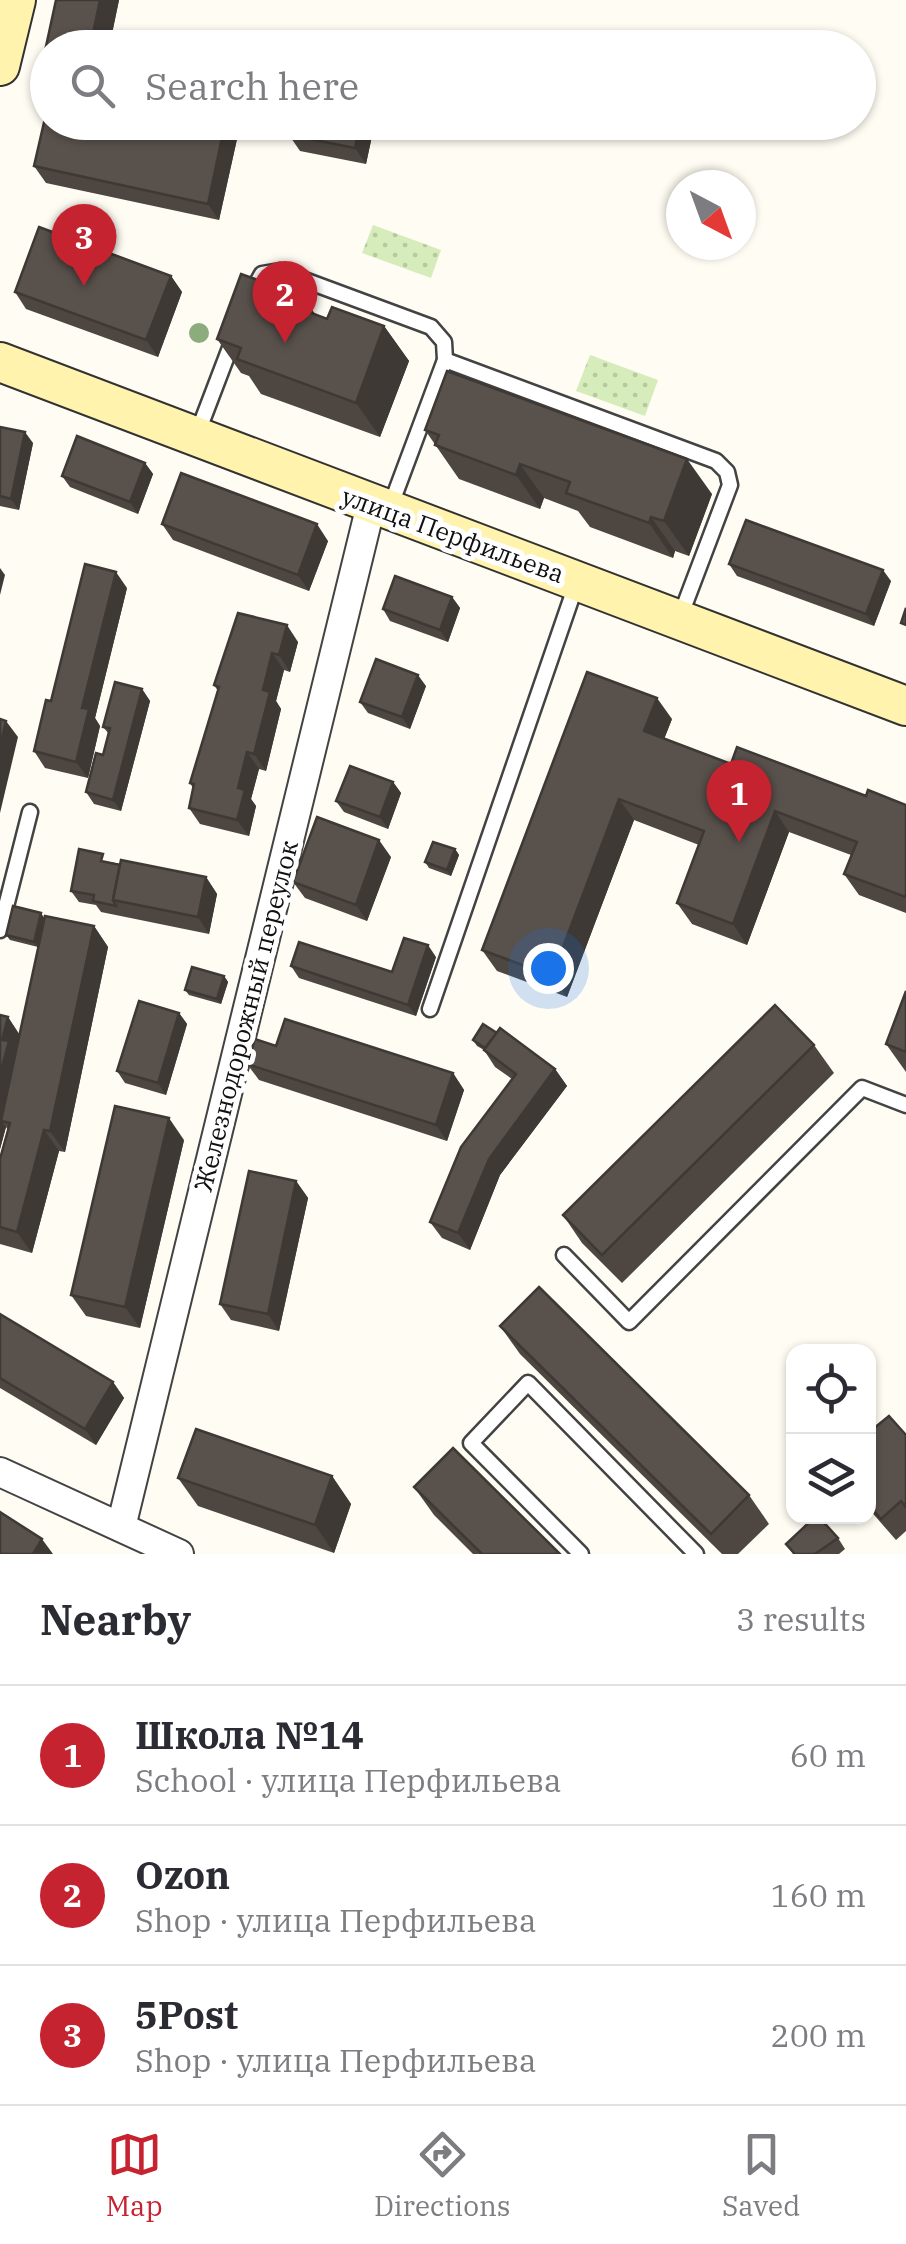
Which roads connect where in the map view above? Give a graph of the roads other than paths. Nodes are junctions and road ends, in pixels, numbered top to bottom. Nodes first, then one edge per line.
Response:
1 (16, 0) edge
2 (0, 66) edge
3 (445, 360) junction
4 (0, 362) edge
5 (196, 438) junction
6 (380, 508) junction
7 (577, 581) junction
8 (679, 619) junction
9 (906, 706) edge
10 (30, 812) dead end
11 (5, 888) edge
12 (0, 930) edge
13 (430, 1009) dead end
14 (906, 1105) edge
15 (564, 1255) edge
16 (0, 1472) edge
17 (120, 1527) junction
18 (179, 1554) edge
19 (581, 1554) edge
20 (696, 1554) edge

1 - 2 main road
3 - 5 lane
3 - 6 lane
3 - 8 lane
4 - 5 main road, улица Перфильева
5 - 6 main road, улица Перфильева
6 - 7 main road, улица Перфильева
6 - 17 street, Железнодорожный переулок
7 - 8 main road, улица Перфильева
7 - 13 lane
8 - 9 main road, улица Перфильева
10 - 11 lane
11 - 12 lane
14 - 15 lane
16 - 17 street
17 - 18 street
19 - 20 lane

